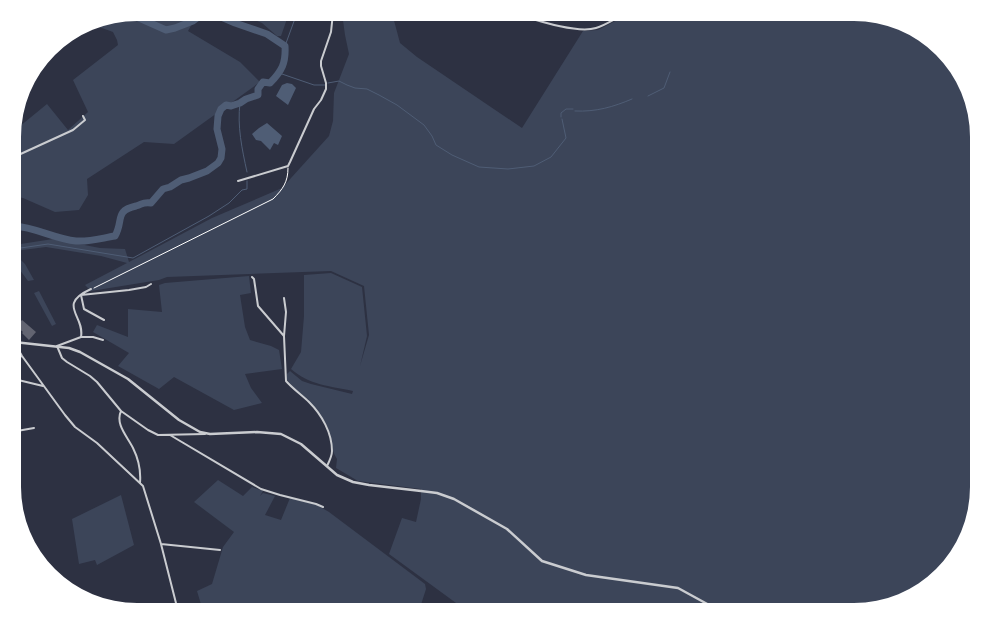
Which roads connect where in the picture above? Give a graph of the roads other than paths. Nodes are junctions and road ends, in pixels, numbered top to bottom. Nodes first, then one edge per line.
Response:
1 (332, 21) edge
2 (545, 21) edge
3 (611, 21) edge
4 (83, 116) dead end
5 (21, 154) edge
6 (238, 181) dead end
7 (252, 277) dead end
8 (152, 284) dead end
9 (91, 289) road end
10 (81, 295) junction
11 (284, 298) dead end
12 (104, 320) dead end
13 (284, 336) junction
14 (81, 337) junction
15 (103, 340) dead end
16 (21, 343) edge
17 (57, 346) junction
18 (22, 356) edge
19 (21, 381) edge
20 (44, 386) junction
21 (121, 411) junction
22 (34, 428) dead end
23 (21, 430) edge
24 (210, 434) junction
25 (170, 435) junction
26 (327, 466) junction
27 (140, 483) junction
28 (323, 507) dead end
29 (161, 544) junction
30 (220, 550) dead end
31 (176, 603) edge
32 (705, 603) edge

1 - 6 street
2 - 3 street
4 - 5 street
7 - 13 street
8 - 10 street
9 - 10 street
10 - 12 street
10 - 14 street
11 - 13 street
13 - 26 street
14 - 15 street
14 - 17 street
16 - 17 street
17 - 21 street
17 - 24 street
18 - 20 street
19 - 20 street
20 - 27 street
21 - 25 street
21 - 27 street
22 - 23 street
24 - 25 street
24 - 26 street
25 - 28 street
26 - 32 street
27 - 29 street
29 - 30 street
29 - 31 street

